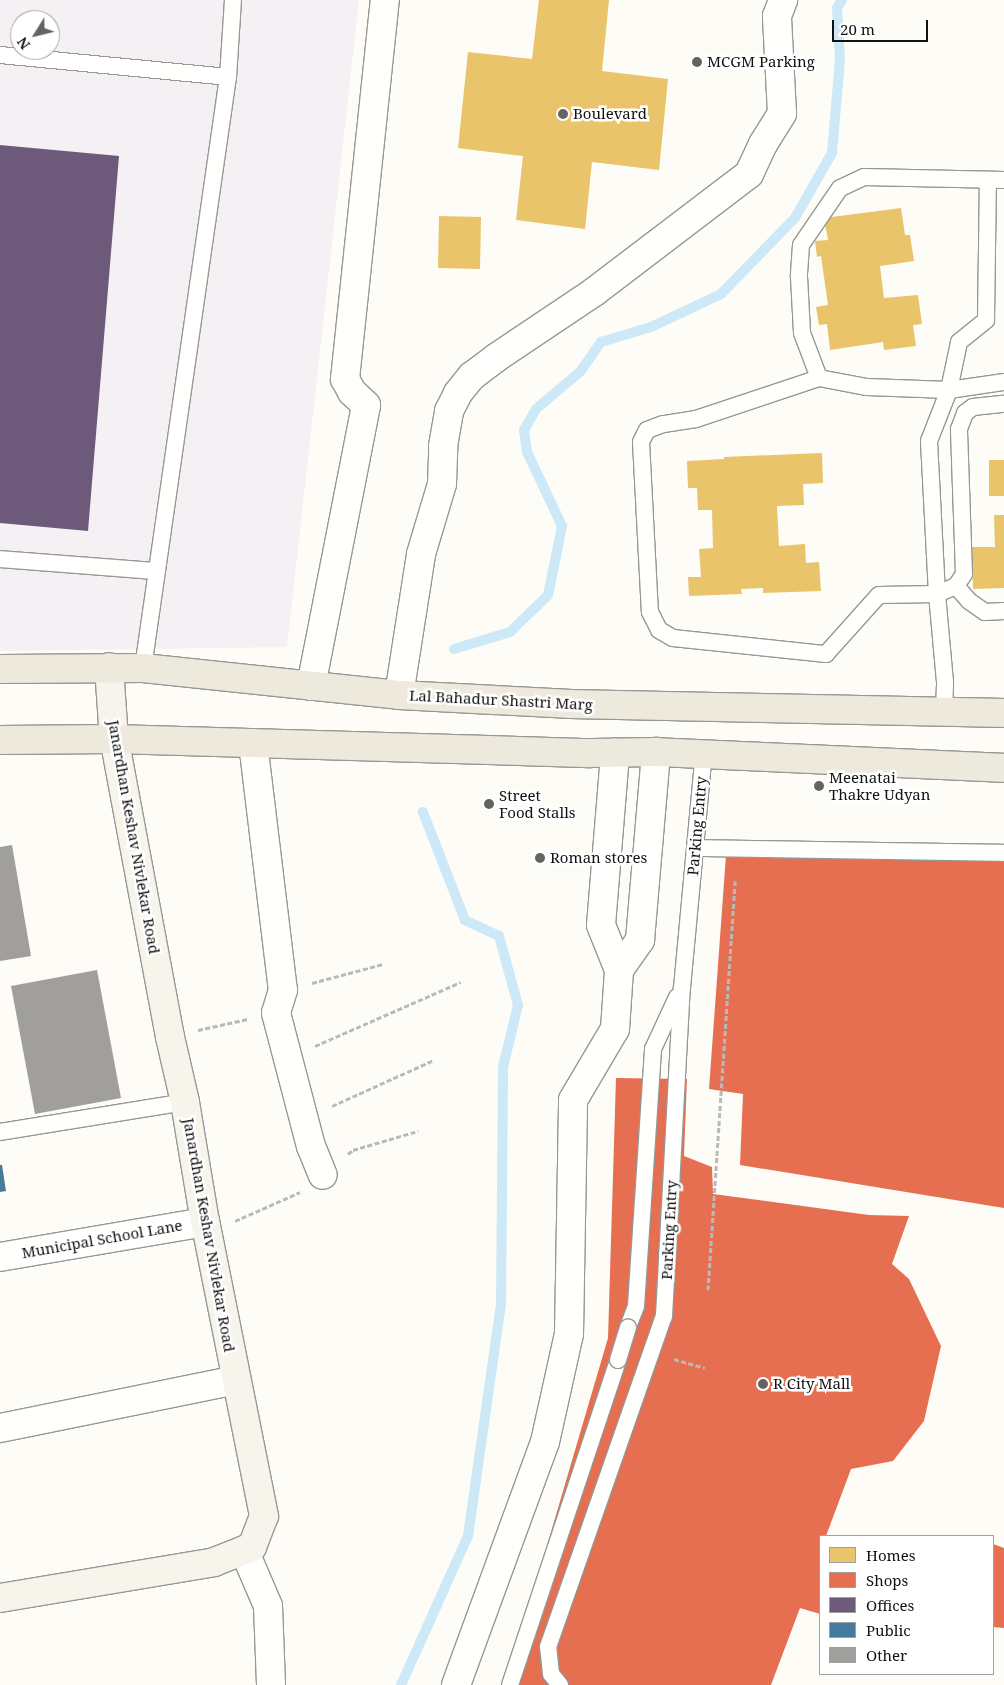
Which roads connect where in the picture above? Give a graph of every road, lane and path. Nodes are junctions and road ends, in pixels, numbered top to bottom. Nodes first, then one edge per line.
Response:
1 (233, 0) edge
2 (385, 0) edge
3 (783, 0) edge
4 (0, 55) edge
5 (228, 77) junction
6 (996, 180) edge
7 (818, 378) junction
8 (1004, 382) edge
9 (949, 390) junction
10 (1004, 404) edge
11 (0, 559) edge
12 (157, 571) junction
13 (956, 586) junction
14 (937, 594) junction
15 (1004, 611) edge
16 (109, 667) junction
17 (142, 668) junction
18 (0, 669) edge
19 (311, 686) junction
20 (399, 695) junction
21 (944, 713) junction
22 (1004, 713) edge
23 (114, 739) junction
24 (0, 740) edge
25 (253, 743) junction
26 (616, 752) junction
27 (656, 752) junction
28 (704, 754) junction
29 (1004, 768) edge
30 (696, 848) junction
31 (1004, 853) edge
32 (735, 881) dead end
33 (383, 964) dead end
34 (619, 970) junction
35 (461, 982) dead end
36 (682, 988) junction
37 (279, 1002) junction
38 (170, 1037) junction
39 (287, 1058) junction
40 (434, 1060) dead end
41 (185, 1102) junction
42 (304, 1119) junction
43 (0, 1132) edge
44 (324, 1176) dead end
45 (205, 1222) junction
46 (0, 1257) edge
47 (708, 1290) dead end
48 (236, 1380) junction
49 (0, 1428) edge
50 (244, 1550) junction
51 (0, 1598) edge
52 (271, 1685) edge
53 (456, 1685) edge
54 (510, 1685) edge
55 (560, 1685) edge

1 - 5 lane
2 - 19 street
3 - 20 street
4 - 5 lane
5 - 12 lane
6 - 7 lane
6 - 9 lane
7 - 9 lane
7 - 14 lane
8 - 9 lane
9 - 14 lane
10 - 13 lane
11 - 12 lane
12 - 17 lane
13 - 14 lane
13 - 15 lane
14 - 21 lane
16 - 17 main road, Lal Bahadur Shastri Marg
16 - 18 main road, Lal Bahadur Shastri Marg
16 - 23 street, Janardhan Keshav Nivlekar Road
17 - 19 main road, Lal Bahadur Shastri Marg
19 - 20 main road, Lal Bahadur Shastri Marg
20 - 21 main road, Lal Bahadur Shastri Marg
21 - 22 main road, Lal Bahadur Shastri Marg
23 - 24 main road
23 - 25 main road
23 - 38 street, Janardhan Keshav Nivlekar Road
25 - 26 main road
25 - 37 street
26 - 27 main road
26 - 34 street
27 - 28 main road
27 - 34 street
28 - 29 main road
28 - 30 lane, Parking Entry
30 - 31 lane
30 - 36 lane, Parking Entry
32 - 47 path
33 - 37 path
34 - 53 street
35 - 39 path
36 - 54 lane, bridge
36 - 55 lane, Parking Entry
37 - 38 path
37 - 39 street
38 - 41 street, Janardhan Keshav Nivlekar Road
39 - 42 street
40 - 42 path
41 - 43 lane
41 - 45 street, Janardhan Keshav Nivlekar Road
42 - 44 street
45 - 46 street, Municipal School Lane
45 - 48 street, Janardhan Keshav Nivlekar Road
48 - 49 street
48 - 50 street, Janardhan Keshav Nivlekar Road
50 - 51 street
50 - 52 street

